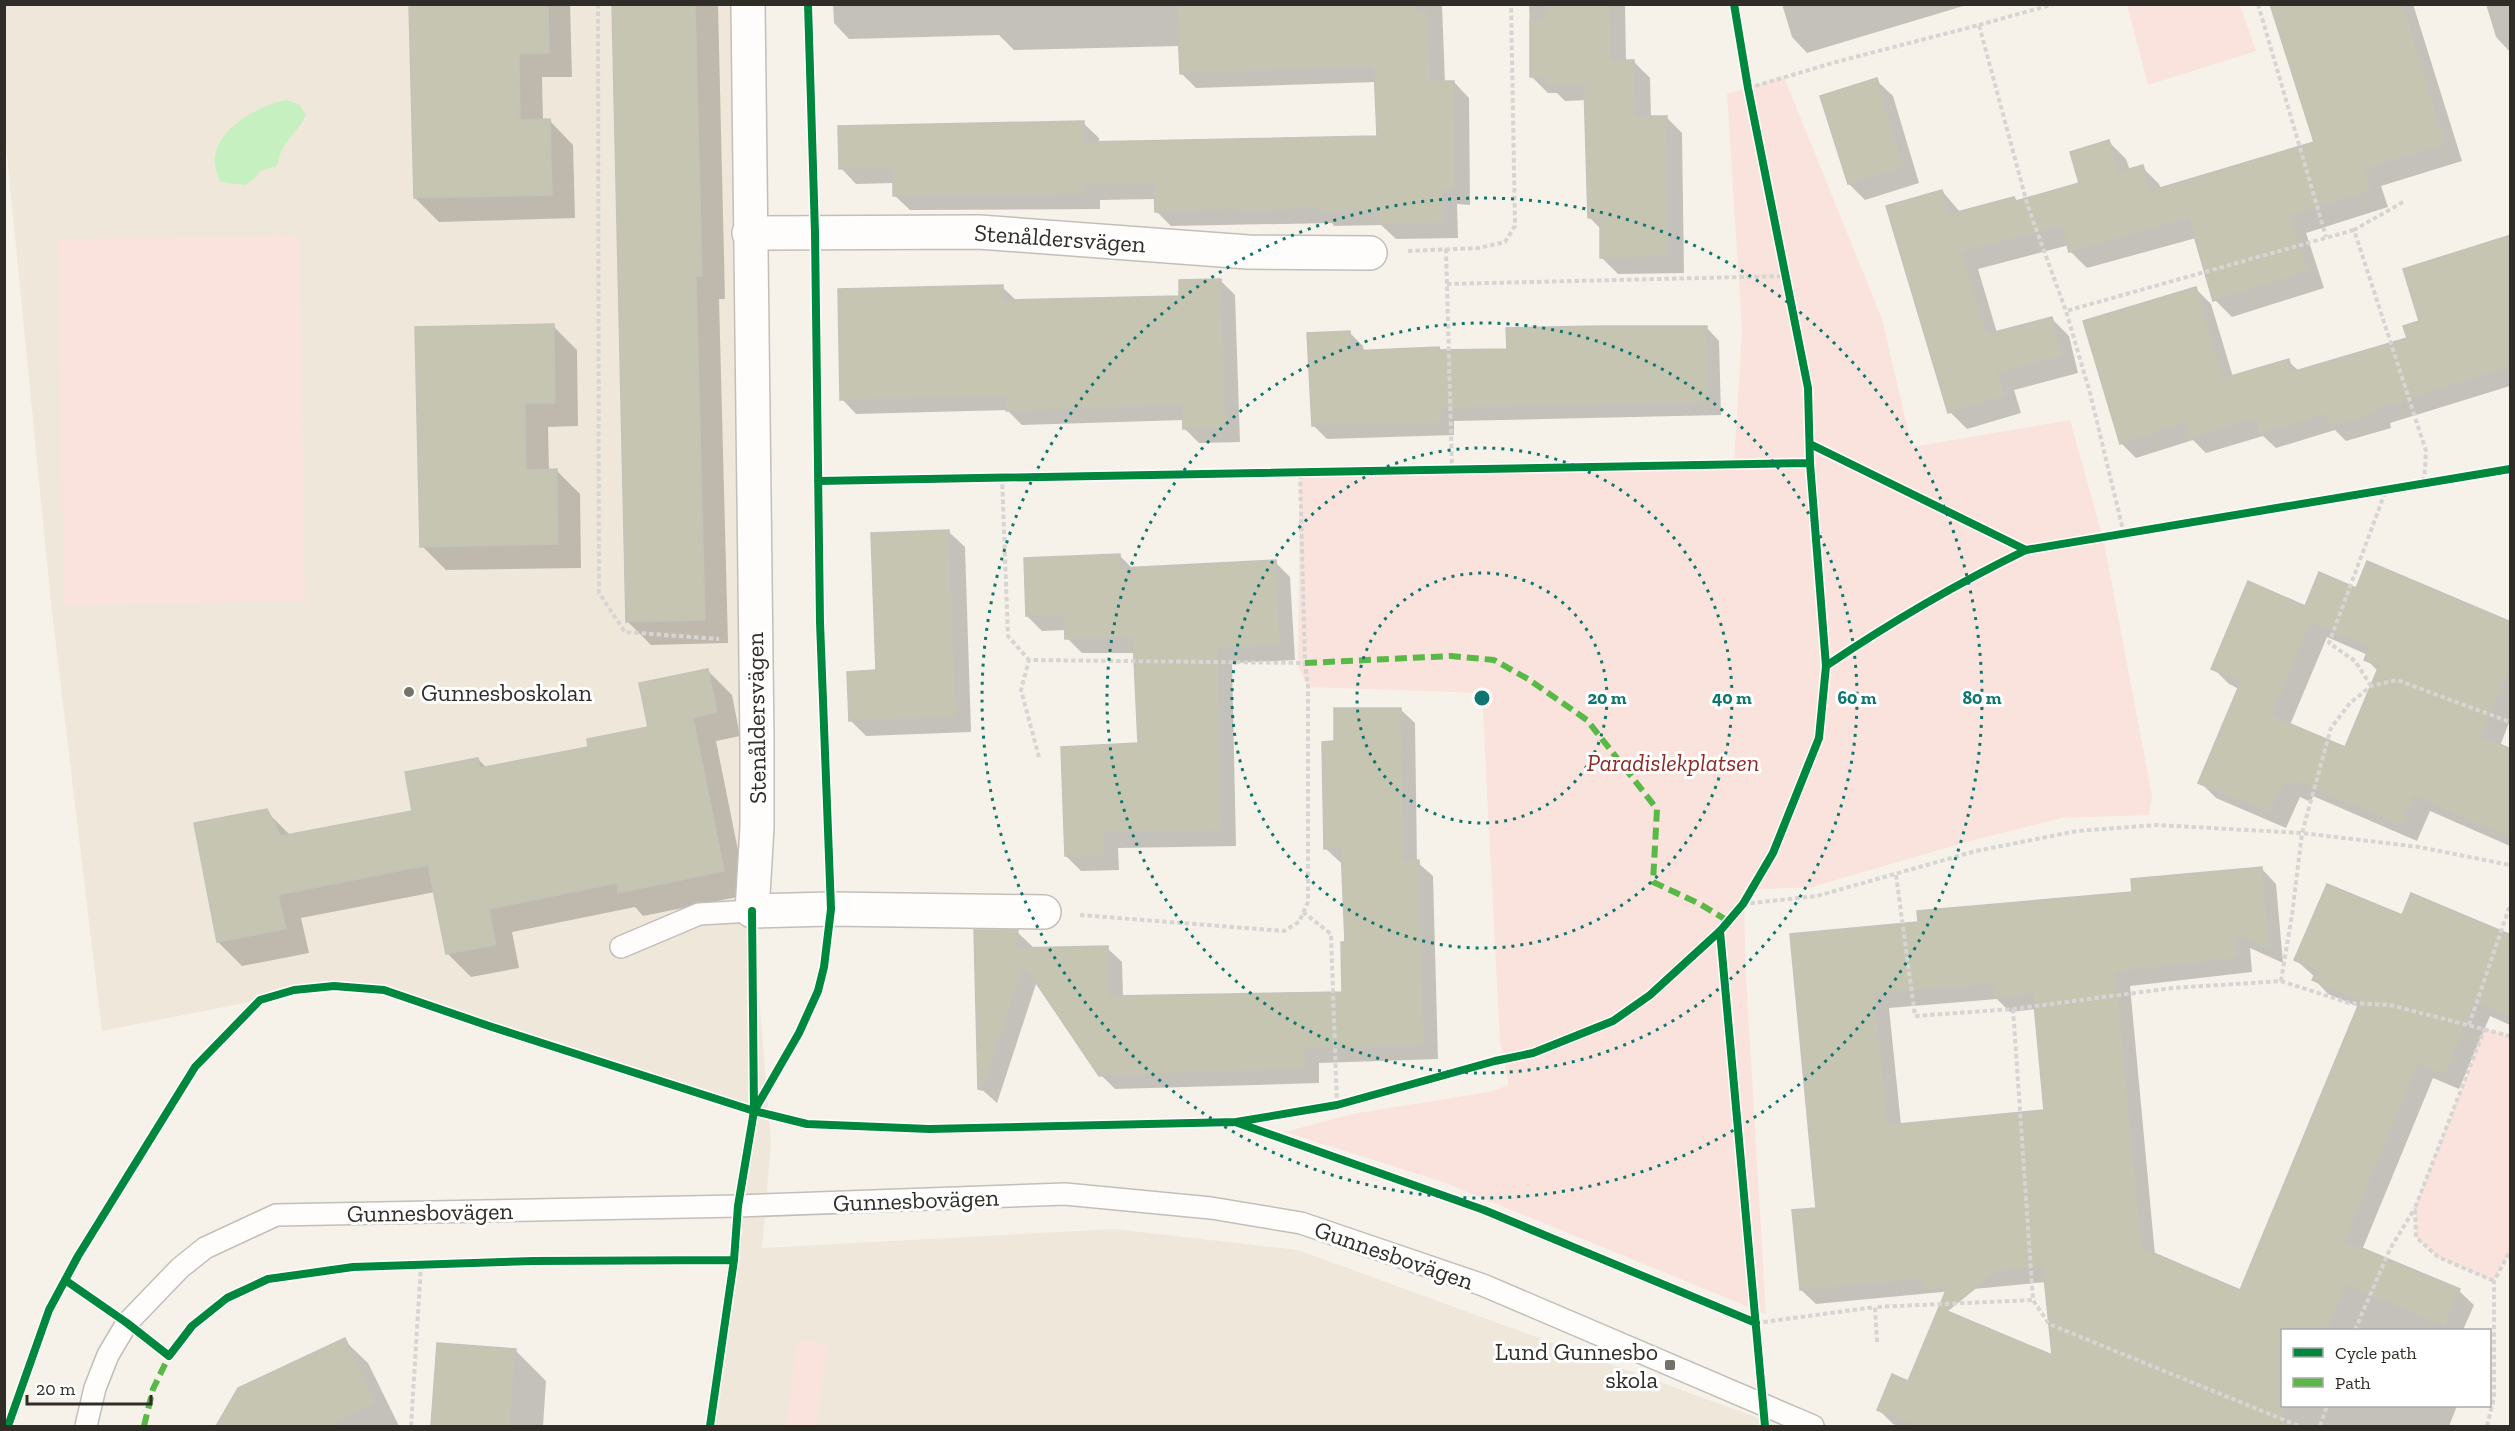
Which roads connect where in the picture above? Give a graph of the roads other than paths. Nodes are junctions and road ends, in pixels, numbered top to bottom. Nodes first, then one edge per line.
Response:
1 (748, 4) edge
2 (749, 233) junction
3 (1370, 253) road end
4 (752, 911) junction
5 (1044, 912) road end
6 (621, 948) dead end
7 (86, 1426) edge
8 (1813, 1426) edge

1 - 2 street, Stenåldersvägen
2 - 3 street, Stenåldersvägen
2 - 4 street, Stenåldersvägen
4 - 5 street
4 - 6 lane
7 - 8 lane, Gunnesbovägen

